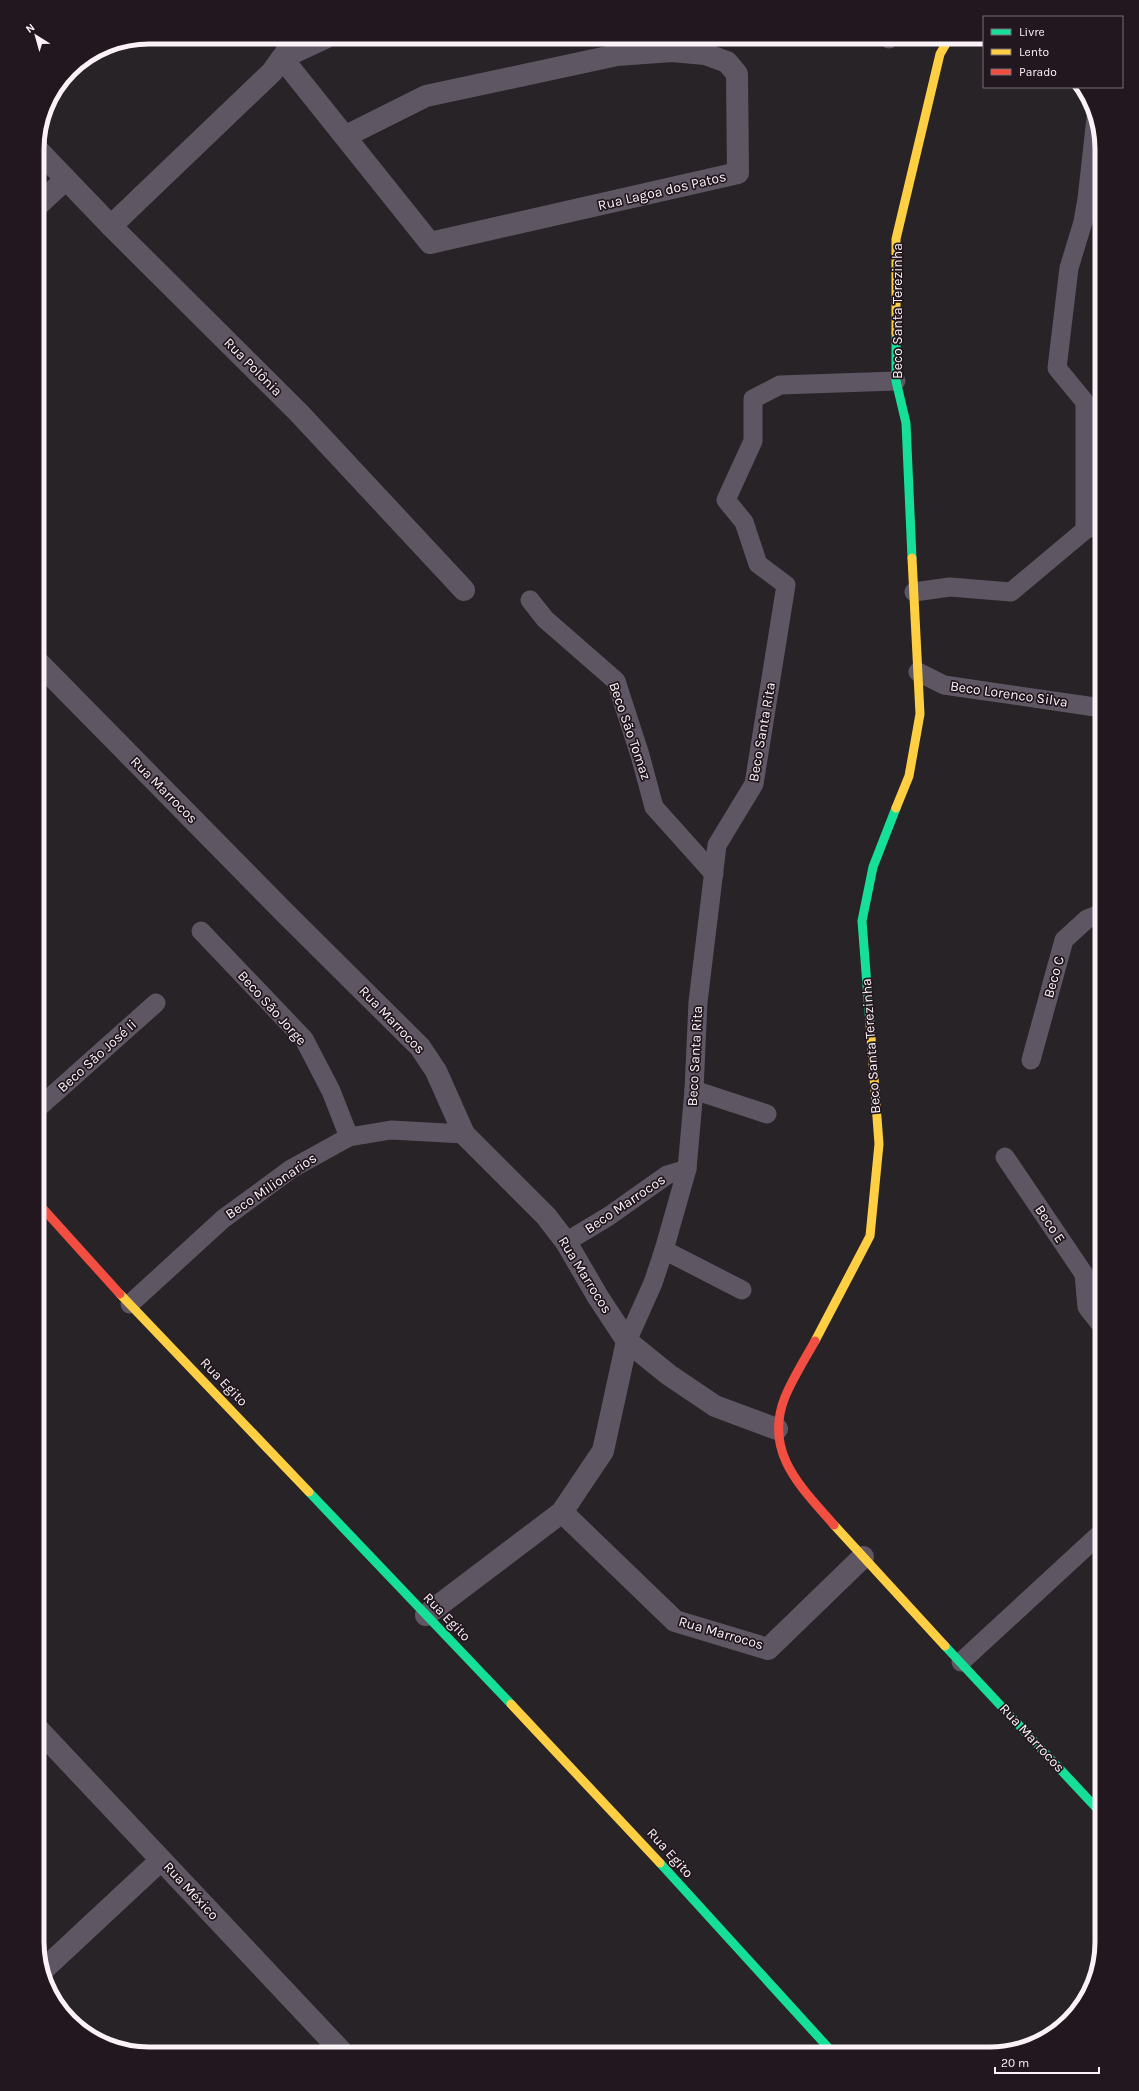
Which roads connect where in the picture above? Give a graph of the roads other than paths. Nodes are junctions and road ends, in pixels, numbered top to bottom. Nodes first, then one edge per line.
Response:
1 (287, 44) edge
2 (312, 44) edge
3 (946, 44) edge
4 (282, 58) junction
5 (346, 136) junction
6 (1094, 136) edge
7 (44, 157) edge
8 (65, 180) junction
9 (44, 200) edge
10 (111, 226) junction
11 (896, 381) junction
12 (1094, 526) edge
13 (464, 590) dead end
14 (914, 592) junction
15 (530, 600) dead end
16 (44, 668) edge
17 (918, 672) junction
18 (1095, 707) edge
19 (714, 874) junction
20 (1095, 916) edge
21 (201, 931) dead end
22 (156, 1003) dead end
23 (1031, 1060) dead end
24 (694, 1090) junction
25 (44, 1103) edge
26 (766, 1114) dead end
27 (464, 1134) junction
28 (349, 1137) junction
29 (1005, 1157) dead end
30 (687, 1169) junction
31 (44, 1210) edge
32 (566, 1242) junction
33 (664, 1250) junction
34 (1095, 1287) edge
35 (742, 1290) dead end
36 (1086, 1294) junction
37 (130, 1304) junction
38 (1095, 1318) edge
39 (627, 1341) junction
40 (777, 1429) junction
41 (796, 1482) joint
42 (562, 1512) junction
43 (1095, 1538) edge
44 (863, 1557) junction
45 (426, 1614) junction
46 (961, 1662) junction
47 (44, 1735) edge
48 (1095, 1806) edge
49 (161, 1860) junction
50 (47, 1965) edge
51 (337, 2047) edge
52 (828, 2047) edge

1 - 4 lane
2 - 4 street
3 - 11 street, Beco Santa Terezinha
4 - 5 street, Rua Lagoa dos Patos
4 - 10 street
5 - 5 street, Rua Lagoa dos Patos
6 - 12 lane
7 - 8 street, Rua Polônia
8 - 9 street
8 - 10 street, Rua Polônia
10 - 13 street, Rua Polônia
11 - 14 street, Beco Santa Terezinha
11 - 19 lane, Beco Santa Rita
12 - 14 lane
14 - 17 street, Beco Santa Terezinha
15 - 19 lane, Beco São Tomaz
16 - 27 street, Rua Marrocos
17 - 18 lane, Beco Lorenco Silva
17 - 40 street, Beco Santa Terezinha
19 - 24 lane, Beco Santa Rita
20 - 23 lane, Beco C
21 - 28 lane, Beco São Jorge
22 - 25 lane, Beco São José Ii
24 - 26 lane
24 - 30 lane, Beco Santa Rita
27 - 28 lane, Beco Milionarios
27 - 32 street, Rua Marrocos
28 - 37 lane, Beco Milionarios
29 - 36 lane, Beco E
30 - 32 lane, Beco Marrocos
30 - 33 lane, Beco Santa Rita
31 - 37 street, Rua Egito
32 - 39 street, Rua Marrocos
33 - 35 lane
33 - 39 lane, Beco Santa Rita
34 - 36 lane
36 - 38 lane, Beco E
37 - 45 street, Rua Egito
39 - 40 street, Rua Marrocos
39 - 42 street
40 - 41 street, Beco Santa Terezinha
41 - 44 street, Rua Marrocos
42 - 44 street, Rua Marrocos
42 - 45 street
43 - 46 lane
44 - 46 street, Rua Marrocos
45 - 52 street, Rua Egito
46 - 48 street, Rua Marrocos
47 - 49 street, Rua México
49 - 50 street
49 - 51 street, Rua México

